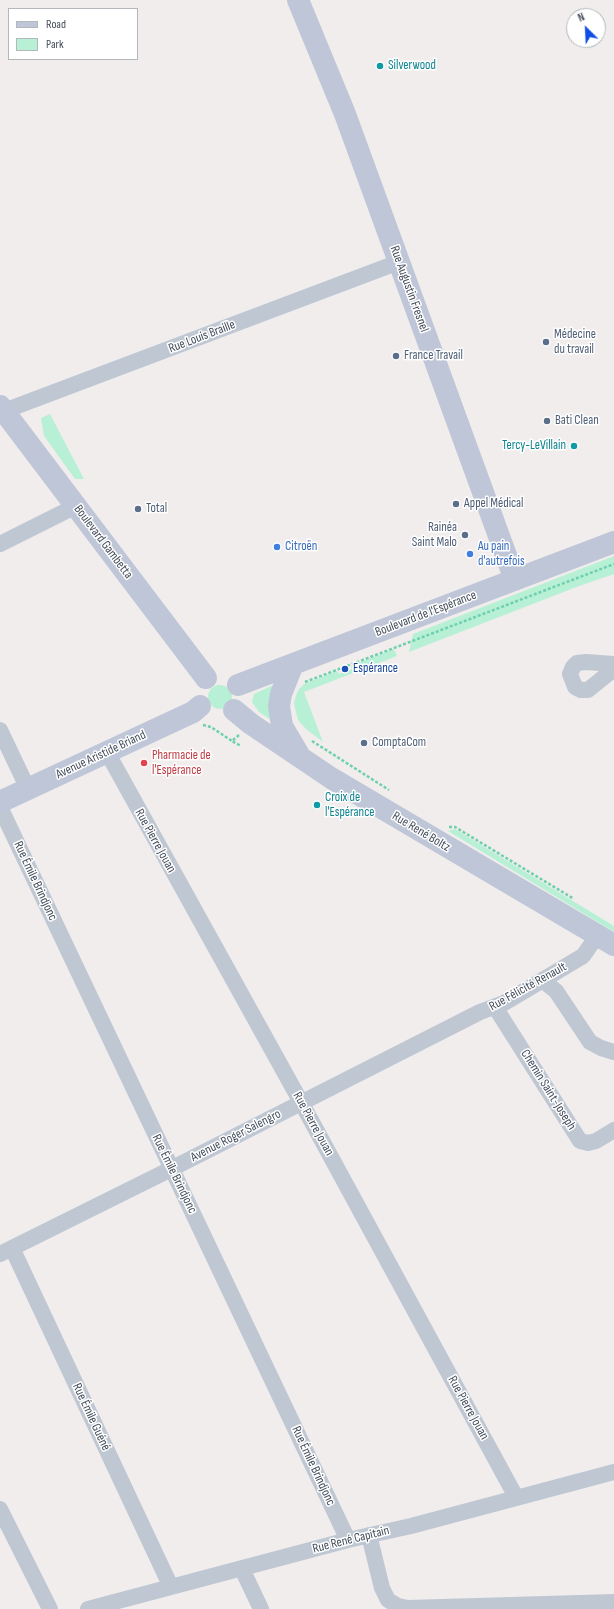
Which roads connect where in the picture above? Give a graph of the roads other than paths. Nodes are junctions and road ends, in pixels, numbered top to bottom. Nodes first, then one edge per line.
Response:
1 (298, 0) edge
2 (399, 262) junction
3 (2, 409) edge
4 (76, 506) junction
5 (614, 542) edge
6 (0, 544) edge
7 (515, 580) junction
8 (614, 664) edge
9 (614, 669) edge
10 (298, 673) junction
11 (206, 678) junction
12 (238, 685) junction
13 (200, 706) junction
14 (234, 710) junction
15 (0, 730) edge
16 (107, 752) junction
17 (302, 758) junction
18 (28, 789) junction
19 (0, 802) edge
20 (0, 807) edge
21 (606, 941) edge
22 (542, 980) junction
23 (496, 1007) junction
24 (429, 1038) joint
25 (614, 1052) edge
26 (301, 1103) junction
27 (614, 1130) edge
28 (172, 1169) junction
29 (6, 1251) edge
30 (614, 1472) edge
31 (516, 1497) junction
32 (0, 1509) edge
33 (369, 1535) junction
34 (348, 1540) junction
35 (242, 1569) junction
36 (171, 1587) junction
37 (614, 1602) edge
38 (50, 1609) edge
39 (88, 1609) edge
40 (261, 1609) edge

1 - 2 main road, Rue Augustin Fresnel
2 - 3 street, Rue Louis Braille
2 - 7 main road, Rue Augustin Fresnel
3 - 4 main road, Boulevard Gambetta
4 - 6 street
4 - 11 main road, Boulevard Gambetta
5 - 7 main road, Boulevard de l'Espérance
7 - 10 main road, Boulevard de l'Espérance
8 - 9 street
10 - 12 main road, Boulevard de l'Espérance
10 - 17 main road
11 - 12 main road
11 - 13 main road
12 - 14 main road
13 - 14 main road
13 - 16 main road, Avenue Aristide Briand
14 - 17 main road, Rue René Boltz
15 - 18 street
16 - 18 main road, Avenue Aristide Briand
16 - 26 street, Rue Pierre Jouan
17 - 21 main road, Rue René Boltz
18 - 19 main road, Avenue Aristide Briand
20 - 28 street, Rue Émile Brindjonc
21 - 22 street, Rue Félicité Renault
22 - 23 street, Rue Félicité Renault
22 - 25 street
23 - 24 street, Rue Félicité Renault
23 - 27 street, Chemin Saint-Joseph
24 - 26 street, Avenue Roger Salengro
26 - 28 street, Avenue Roger Salengro
26 - 31 street, Rue Pierre Jouan
28 - 29 street, Avenue Roger Salengro
28 - 34 street, Rue Émile Brindjonc
29 - 36 street, Rue Émile Guéné
30 - 31 street, Rue René Capitain
31 - 33 street, Rue René Capitain
32 - 38 street
33 - 34 street, Rue René Capitain
33 - 37 street
34 - 35 street, Rue René Capitain
35 - 36 street, Rue René Capitain
35 - 40 street
36 - 39 street, Rue René Capitain

